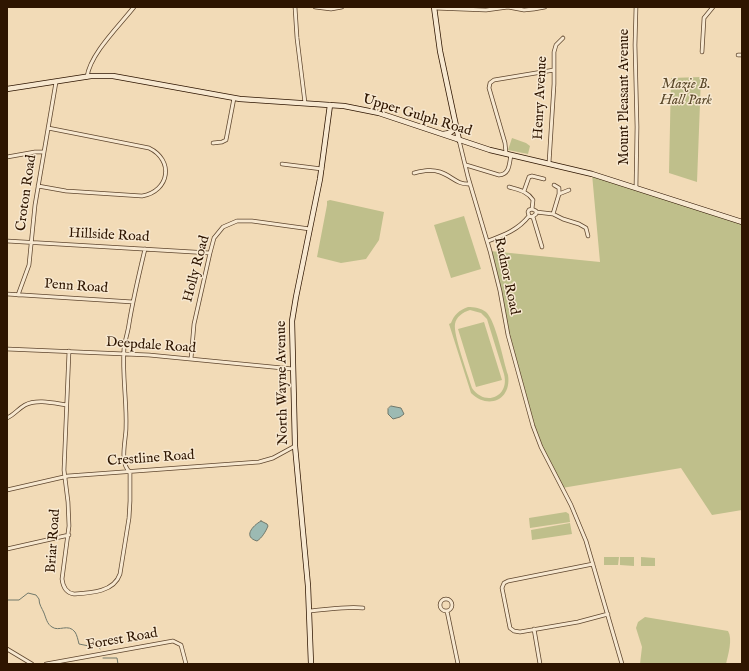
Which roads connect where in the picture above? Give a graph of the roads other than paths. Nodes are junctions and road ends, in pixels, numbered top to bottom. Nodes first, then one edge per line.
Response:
1 (134, 7) edge
2 (295, 7) edge
3 (315, 7) edge
4 (342, 7) edge
5 (434, 7) edge
6 (545, 7) edge
7 (636, 7) edge
8 (713, 7) edge
9 (534, 8) edge
10 (563, 38) dead end
11 (702, 52) dead end
12 (554, 70) junction
13 (87, 77) junction
14 (56, 82) junction
15 (7, 89) edge
16 (234, 98) junction
17 (305, 103) junction
18 (330, 105) junction
19 (455, 120) junction
20 (48, 128) junction
21 (442, 135) junction
22 (460, 140) junction
23 (213, 143) dead end
24 (44, 152) junction
25 (509, 154) junction
26 (7, 158) edge
27 (549, 163) junction
28 (282, 164) dead end
29 (466, 165) junction
30 (322, 169) junction
31 (414, 173) dead end
32 (544, 179) dead end
33 (470, 184) junction
34 (554, 185) dead end
35 (38, 186) junction
36 (509, 187) dead end
37 (636, 187) junction
38 (569, 190) dead end
39 (524, 192) junction
40 (559, 194) junction
41 (532, 209) junction
42 (536, 212) junction
43 (552, 214) junction
44 (529, 216) junction
45 (534, 217) junction
46 (742, 222) edge
47 (310, 229) junction
48 (588, 236) dead end
49 (7, 241) edge
50 (488, 241) junction
51 (31, 242) junction
52 (542, 247) dead end
53 (145, 249) junction
54 (210, 253) junction
55 (7, 294) edge
56 (18, 295) junction
57 (133, 302) junction
58 (7, 349) edge
59 (69, 351) junction
60 (124, 354) junction
61 (191, 359) junction
62 (293, 369) junction
63 (66, 405) junction
64 (7, 418) edge
65 (296, 446) junction
66 (130, 472) junction
67 (64, 476) junction
68 (7, 490) edge
69 (69, 535) junction
70 (7, 549) edge
71 (593, 564) junction
72 (363, 608) dead end
73 (309, 611) junction
74 (446, 611) dead end
75 (608, 614) junction
76 (534, 629) junction
77 (7, 649) edge
78 (32, 664) edge
79 (46, 664) edge
80 (186, 664) edge
81 (311, 664) edge
82 (458, 664) edge
83 (540, 664) edge
84 (622, 664) edge

1 - 13 street
2 - 17 street
3 - 4 street
5 - 9 street
5 - 19 street, Radnor Road
6 - 9 street
7 - 37 street, Mount Pleasant Avenue
8 - 11 street
10 - 12 street, Henry Avenue
12 - 25 street
12 - 27 street, Henry Avenue
13 - 14 street, Upper Gulph Road
13 - 16 street, Upper Gulph Road
14 - 15 street, Upper Gulph Road
14 - 20 street, Croton Road
16 - 17 street, Upper Gulph Road
16 - 23 street
17 - 18 street, Upper Gulph Road
18 - 21 street, Upper Gulph Road
18 - 30 street, North Wayne Avenue
19 - 21 street
19 - 22 street, Radnor Road
20 - 24 street, Croton Road
20 - 35 street
21 - 22 street, Upper Gulph Road
22 - 25 street, Upper Gulph Road
22 - 29 street, Radnor Road
24 - 26 street
24 - 35 street, Croton Road
25 - 27 street, Upper Gulph Road
25 - 29 street
27 - 37 street, Upper Gulph Road
28 - 30 street
29 - 33 street, Radnor Road
30 - 47 street, North Wayne Avenue
31 - 33 street
32 - 39 street
33 - 50 street, Radnor Road
34 - 40 street
35 - 51 street, Croton Road
36 - 39 street
37 - 46 street, Upper Gulph Road
38 - 40 street
39 - 41 street
40 - 43 street
41 - 42 street
41 - 44 street
42 - 43 street
42 - 45 street
43 - 48 street
44 - 45 street
44 - 50 street
45 - 52 street
47 - 54 street, Holly Road
47 - 62 street, North Wayne Avenue
49 - 51 street, Hillside Road
50 - 71 street, Radnor Road
51 - 53 street, Hillside Road
51 - 56 street, Croton Road
53 - 54 street, Hillside Road
53 - 57 street
54 - 61 street, Holly Road
55 - 56 street
56 - 57 street, Penn Road
57 - 60 street
58 - 59 street, Deepdale Road
59 - 60 street, Deepdale Road
59 - 63 street, Briar Road
60 - 61 street, Deepdale Road
60 - 66 street
61 - 62 street, Deepdale Road
62 - 65 street, North Wayne Avenue
63 - 64 street
63 - 67 street, Briar Road
65 - 66 street, Crestline Road
65 - 73 street, North Wayne Avenue
66 - 67 street, Crestline Road
66 - 69 street, Briar Road
67 - 68 street, Crestline Road
67 - 69 street, Briar Road
69 - 70 street
71 - 75 street, Radnor Road
71 - 76 street
72 - 73 street
73 - 81 street, North Wayne Avenue
74 - 82 street
75 - 76 street
75 - 84 street, Radnor Road
76 - 83 street
77 - 78 street
79 - 80 street, Forest Road

